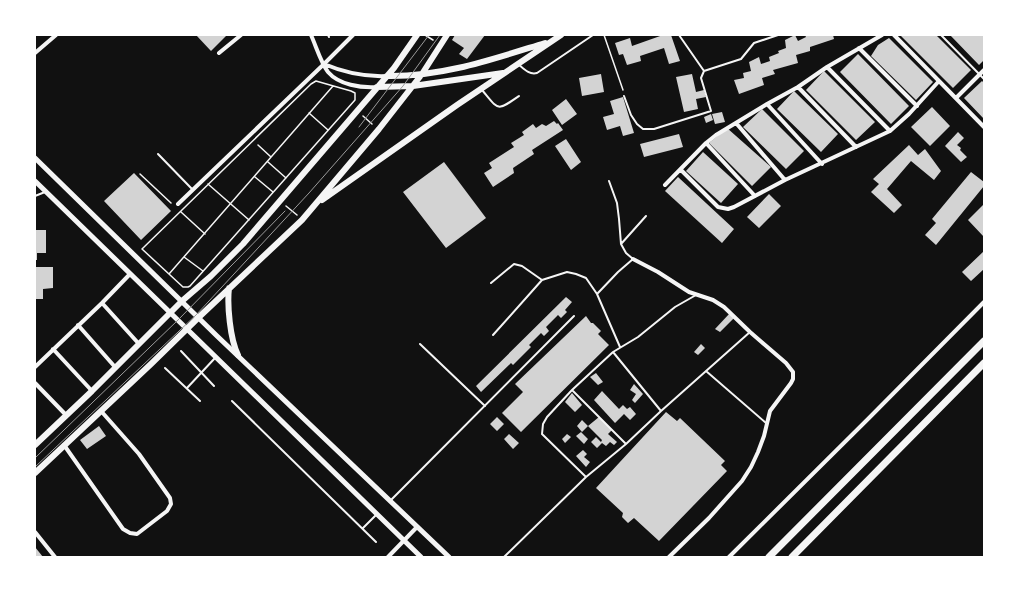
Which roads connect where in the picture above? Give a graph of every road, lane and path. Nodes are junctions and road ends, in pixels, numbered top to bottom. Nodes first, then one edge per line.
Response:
1 (56, 35) edge
2 (241, 35) edge
3 (312, 35) edge
4 (353, 35) edge
5 (418, 35) edge
6 (425, 35) edge
7 (446, 35) edge
8 (561, 35) edge
9 (593, 35) edge
10 (604, 35) edge
11 (679, 35) edge
12 (778, 35) edge
13 (882, 35) edge
14 (894, 35) edge
15 (941, 35) edge
16 (552, 41) junction
17 (440, 45) junction
18 (858, 48) junction
19 (35, 53) edge
20 (219, 53) dead end
21 (324, 64) junction
22 (518, 64) junction
23 (827, 66) junction
24 (984, 70) edge
25 (704, 71) junction
26 (504, 73) junction
27 (422, 74) junction
28 (979, 74) junction
29 (386, 76) junction
30 (984, 79) edge
31 (939, 81) junction
32 (334, 86) junction
33 (413, 86) junction
34 (377, 87) junction
35 (798, 87) junction
36 (481, 89) junction
37 (519, 96) dead end
38 (624, 96) joint
39 (956, 98) junction
40 (767, 104) junction
41 (917, 106) junction
42 (309, 114) junction
43 (736, 123) junction
44 (984, 127) edge
45 (328, 130) junction
46 (890, 131) junction
47 (706, 143) junction
48 (258, 145) dead end
49 (856, 147) junction
50 (158, 154) dead end
51 (271, 157) junction
52 (35, 158) edge
53 (268, 161) junction
54 (822, 164) junction
55 (681, 170) junction
56 (254, 177) junction
57 (286, 178) junction
58 (785, 180) junction
59 (35, 181) edge
60 (609, 181) dead end
61 (208, 184) junction
62 (665, 184) dead end
63 (193, 190) junction
64 (46, 192) junction
65 (273, 192) junction
66 (35, 196) edge
67 (755, 196) junction
68 (280, 200) junction
69 (178, 204) dead end
70 (231, 204) junction
71 (314, 206) junction
72 (646, 216) dead end
73 (249, 220) junction
74 (302, 220) junction
75 (621, 244) junction
76 (184, 257) junction
77 (633, 259) junction
78 (203, 271) junction
79 (130, 274) junction
80 (169, 274) junction
81 (542, 280) junction
82 (491, 283) dead end
83 (229, 288) junction
84 (597, 294) junction
85 (697, 294) junction
86 (182, 301) junction
87 (984, 302) edge
88 (102, 303) junction
89 (170, 313) junction
90 (574, 316) dead end
91 (199, 317) junction
92 (78, 326) junction
93 (187, 329) junction
94 (750, 332) junction
95 (493, 335) dead end
96 (984, 341) edge
97 (139, 344) junction
98 (420, 344) dead end
99 (620, 348) junction
100 (53, 350) junction
101 (181, 351) dead end
102 (613, 352) junction
103 (238, 355) junction
104 (216, 357) junction
105 (984, 363) edge
106 (35, 366) edge
107 (115, 367) junction
108 (165, 368) dead end
109 (706, 371) junction
110 (201, 373) junction
111 (35, 383) edge
112 (214, 386) dead end
113 (186, 389) junction
114 (572, 390) junction
115 (92, 391) junction
116 (200, 401) dead end
117 (232, 401) dead end
118 (485, 406) junction
119 (101, 411) junction
120 (661, 411) junction
121 (66, 415) junction
122 (766, 423) junction
123 (35, 444) edge
124 (626, 444) junction
125 (64, 445) junction
126 (35, 474) edge
127 (586, 477) junction
128 (390, 501) junction
129 (377, 514) junction
130 (417, 527) junction
131 (363, 528) junction
132 (35, 532) edge
133 (404, 540) junction
134 (376, 542) dead end
135 (55, 557) edge
136 (388, 557) edge
137 (422, 557) edge
138 (448, 557) edge
139 (504, 557) edge
140 (669, 557) edge
141 (729, 557) edge
142 (768, 557) edge
143 (792, 557) edge

1 - 19 street
2 - 20 street
3 - 21 street
4 - 21 street
5 - 29 main road
6 - 17 path
7 - 17 main road
8 - 16 main road
9 - 22 lane
10 - 38 path
11 - 25 lane
12 - 25 lane
13 - 18 street
14 - 31 street
15 - 28 lane
16 - 22 main road
16 - 27 main road
17 - 27 main road
18 - 23 street
18 - 41 street
21 - 29 street
21 - 34 street
21 - 63 street
22 - 26 main road
23 - 35 street
23 - 46 street
24 - 28 street
25 - 38 lane
26 - 33 main road
26 - 36 main road
27 - 29 main road
27 - 33 main road
28 - 30 lane
28 - 39 street
29 - 34 main road
31 - 39 street
31 - 41 street
32 - 42 path
32 - 45 path
32 - 61 path
33 - 34 main road
33 - 71 main road
34 - 68 main road
35 - 40 street
35 - 49 street
36 - 37 lane
36 - 71 main road
39 - 44 street
40 - 43 street
40 - 54 street
41 - 46 street
42 - 45 path
42 - 51 path
43 - 47 street
43 - 58 street
45 - 57 path
46 - 49 street
47 - 55 street
47 - 67 street
48 - 51 path
49 - 54 street
50 - 63 lane
51 - 53 path
52 - 86 street
53 - 56 path
53 - 57 path
54 - 58 street
55 - 62 street
55 - 67 street
56 - 65 path
56 - 70 path
57 - 65 path
58 - 67 street
59 - 64 street
60 - 75 lane
61 - 70 path
61 - 80 path
63 - 69 street
64 - 66 lane
64 - 79 street
65 - 73 path
68 - 74 path
68 - 86 main road
70 - 73 path
70 - 76 path
71 - 74 main road
72 - 75 lane
73 - 78 path
74 - 83 main road
75 - 77 lane
76 - 78 path
76 - 80 path
77 - 84 lane
77 - 85 street
78 - 80 path
79 - 88 street
79 - 89 street
81 - 82 lane
81 - 84 lane
81 - 95 lane
83 - 91 main road
83 - 103 main road
84 - 99 lane
85 - 94 street
85 - 99 lane
86 - 89 main road
86 - 91 street
87 - 141 street
88 - 92 street
88 - 97 street
89 - 93 street
89 - 97 main road
90 - 118 lane
91 - 93 main road
91 - 103 street
92 - 100 street
92 - 107 street
93 - 104 street
93 - 119 main road
94 - 109 lane
94 - 122 street
96 - 142 main road
97 - 107 main road
98 - 118 lane
99 - 102 lane
100 - 106 street
100 - 115 street
101 - 110 lane
102 - 114 lane
102 - 120 lane
103 - 128 street
104 - 110 lane
104 - 129 street
105 - 143 main road
107 - 115 main road
108 - 113 lane
109 - 120 lane
109 - 122 lane
110 - 112 lane
110 - 113 lane
111 - 121 street
113 - 116 lane
114 - 124 lane
114 - 127 lane
115 - 121 main road
117 - 131 lane
118 - 128 lane
119 - 125 main road
119 - 125 street
120 - 124 lane
121 - 123 main road
122 - 140 street
124 - 127 lane
125 - 126 main road
127 - 139 lane
128 - 130 street
129 - 131 lane
129 - 133 street
130 - 133 street
130 - 138 street
131 - 134 lane
132 - 135 street
133 - 136 street
133 - 137 street

